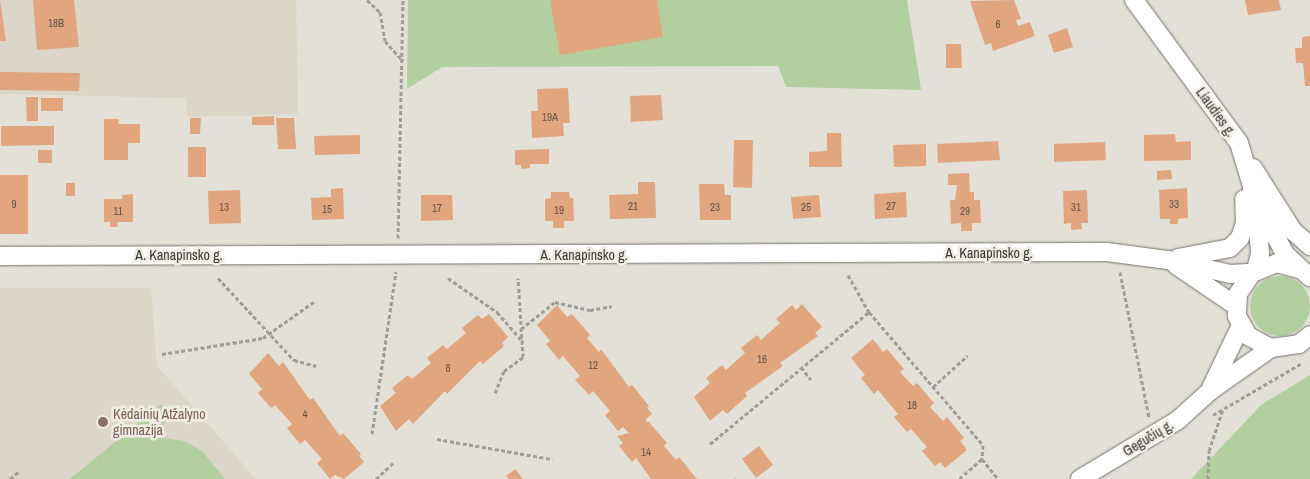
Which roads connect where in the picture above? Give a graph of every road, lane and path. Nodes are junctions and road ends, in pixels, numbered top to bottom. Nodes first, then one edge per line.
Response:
1 (367, 0) edge
2 (403, 0) edge
3 (1134, 0) edge
4 (404, 62) junction
5 (1239, 143) junction
6 (1266, 190) junction
7 (1310, 246) edge
8 (1120, 254) junction
9 (398, 255) junction
10 (0, 256) edge
11 (1168, 260) junction
12 (1254, 271) junction
13 (848, 275) dead end
14 (1307, 275) edge
15 (218, 278) dead end
16 (448, 278) dead end
17 (518, 278) dead end
18 (316, 300) dead end
19 (612, 306) dead end
20 (1236, 306) junction
21 (869, 312) junction
22 (1240, 325) junction
23 (521, 329) junction
24 (273, 334) junction
25 (1310, 335) edge
26 (521, 340) junction
27 (1271, 348) junction
28 (162, 354) dead end
29 (968, 355) dead end
30 (1310, 358) edge
31 (316, 366) dead end
32 (801, 367) junction
33 (811, 380) dead end
34 (934, 387) junction
35 (1210, 391) junction
36 (495, 393) dead end
37 (1224, 409) junction
38 (1206, 419) dead end
39 (1156, 433) junction
40 (372, 434) dead end
41 (436, 439) dead end
42 (710, 444) dead end
43 (552, 459) dead end
44 (982, 459) junction
45 (394, 462) dead end
46 (18, 472) dead end
47 (10, 479) edge
48 (376, 479) edge
49 (959, 479) edge
50 (998, 479) edge
51 (1080, 479) edge
52 (1208, 479) edge

1 - 4 path
2 - 4 path
3 - 5 street, Liaudies g.
4 - 9 path
5 - 6 street
5 - 11 street
5 - 12 street, Liaudies g.
6 - 7 street
6 - 14 street
8 - 9 street, A. Kanapinsko g.
8 - 11 street, A. Kanapinsko g.
8 - 39 path
9 - 10 street, A. Kanapinsko g.
9 - 40 path
11 - 12 street
11 - 20 street
12 - 14 street
12 - 20 street
13 - 21 path
15 - 24 path
16 - 26 path
17 - 23 path
18 - 24 path
19 - 23 path
20 - 22 street
21 - 32 path
21 - 34 path
22 - 27 street
22 - 35 street
23 - 26 path
24 - 28 path
24 - 31 path
25 - 27 street
26 - 36 path
27 - 35 street, Gegučių g.
29 - 34 path
30 - 37 path
32 - 33 path
32 - 42 path
34 - 44 path
35 - 39 street, Gegučių g.
37 - 38 path
37 - 52 path
39 - 51 street, Gegučių g.
41 - 43 path
44 - 49 path
44 - 50 path
45 - 48 path
46 - 47 path

